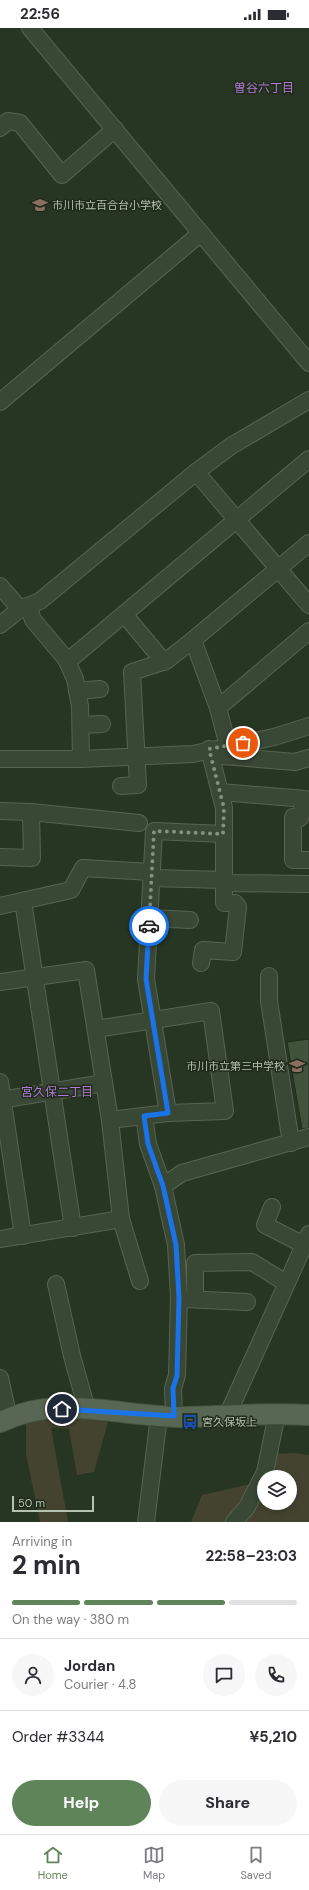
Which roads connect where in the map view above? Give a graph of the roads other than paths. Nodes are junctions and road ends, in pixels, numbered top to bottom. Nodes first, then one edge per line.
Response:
1 (32, 29) edge
2 (0, 128) edge
3 (115, 129) junction
4 (201, 233) junction
5 (309, 363) edge
6 (309, 400) edge
7 (0, 402) edge
8 (309, 458) edge
9 (196, 472) junction
10 (236, 519) junction
11 (309, 543) edge
12 (278, 569) junction
13 (0, 586) edge
14 (309, 605) edge
15 (24, 607) junction
16 (124, 614) junction
17 (0, 625) edge
18 (309, 631) edge
19 (193, 640) junction
20 (66, 659) junction
21 (164, 662) junction
22 (100, 689) dead end
23 (77, 691) junction
24 (218, 708) junction
25 (102, 724) dead end
26 (81, 725) junction
27 (309, 726) edge
28 (228, 746) junction
29 (210, 752) junction
30 (137, 756) junction
31 (309, 758) edge
32 (0, 759) edge
33 (81, 759) junction
34 (121, 786) dead end
35 (220, 792) junction
36 (0, 811) edge
37 (31, 812) junction
38 (139, 823) dead end
39 (223, 834) junction
40 (0, 857) edge
41 (309, 860) edge
42 (151, 875) junction
43 (224, 882) junction
44 (309, 884) edge
45 (23, 901) junction
46 (0, 906) edge
47 (150, 918) junction
48 (190, 920) dead end
49 (201, 963) dead end
50 (269, 976) dead end
51 (35, 977) junction
52 (0, 982) edge
53 (153, 1020) junction
54 (96, 1029) junction
55 (0, 1082) edge
56 (104, 1083) junction
57 (53, 1092) junction
58 (1, 1100) edge
59 (168, 1113) junction
60 (144, 1116) junction
61 (110, 1120) junction
62 (309, 1138) edge
63 (291, 1143) junction
64 (163, 1186) junction
65 (272, 1207) dead end
66 (121, 1219) junction
67 (73, 1228) junction
68 (23, 1236) junction
69 (0, 1239) edge
70 (306, 1240) edge
71 (140, 1281) dead end
72 (286, 1283) junction
73 (56, 1284) dead end
74 (187, 1299) junction
75 (247, 1302) dead end
76 (0, 1378) edge
77 (87, 1410) junction
78 (277, 1414) junction
79 (309, 1415) edge
80 (167, 1416) junction
81 (228, 1416) junction
82 (4, 1420) edge
83 (146, 1522) edge
84 (234, 1522) edge

1 - 3 street
2 - 3 street
3 - 4 street
4 - 5 street
4 - 7 street
6 - 9 street
8 - 10 street
9 - 10 street
9 - 15 street
10 - 12 street
10 - 16 street
11 - 12 street
12 - 14 street
12 - 19 street
13 - 15 street
15 - 17 street
15 - 20 street
16 - 20 street
16 - 21 street
18 - 24 street
19 - 21 street
19 - 24 street
20 - 23 street
21 - 30 street
22 - 23 street
23 - 26 street
24 - 28 street
25 - 26 street
26 - 33 street
27 - 28 street
28 - 29 street
29 - 30 street
29 - 31 street
29 - 35 street
30 - 33 street
30 - 34 street
32 - 33 street
35 - 39 street
35 - 41 street
36 - 37 street
37 - 38 street
37 - 40 street
39 - 42 street
39 - 43 street
42 - 43 street
42 - 45 street
42 - 47 street
43 - 44 street
43 - 49 street
45 - 46 street
45 - 51 street
47 - 48 street
47 - 53 street
50 - 63 street
51 - 52 street
51 - 54 street
51 - 57 street
53 - 54 street
53 - 59 street
53 - 59 street
54 - 56 street
55 - 58 street
56 - 57 street
56 - 61 street
57 - 58 street
57 - 67 street
58 - 68 street
59 - 60 street
60 - 61 street
60 - 64 street
61 - 66 street
62 - 63 street
63 - 64 street
64 - 74 street
65 - 70 street
66 - 67 street
66 - 71 street
67 - 68 street
68 - 69 street
70 - 72 street
72 - 74 street
72 - 81 street
73 - 77 street
74 - 75 street
74 - 80 street
76 - 82 street
77 - 80 main road
77 - 82 main road
78 - 79 main road
78 - 81 main road
78 - 84 street
80 - 81 main road
80 - 83 street

